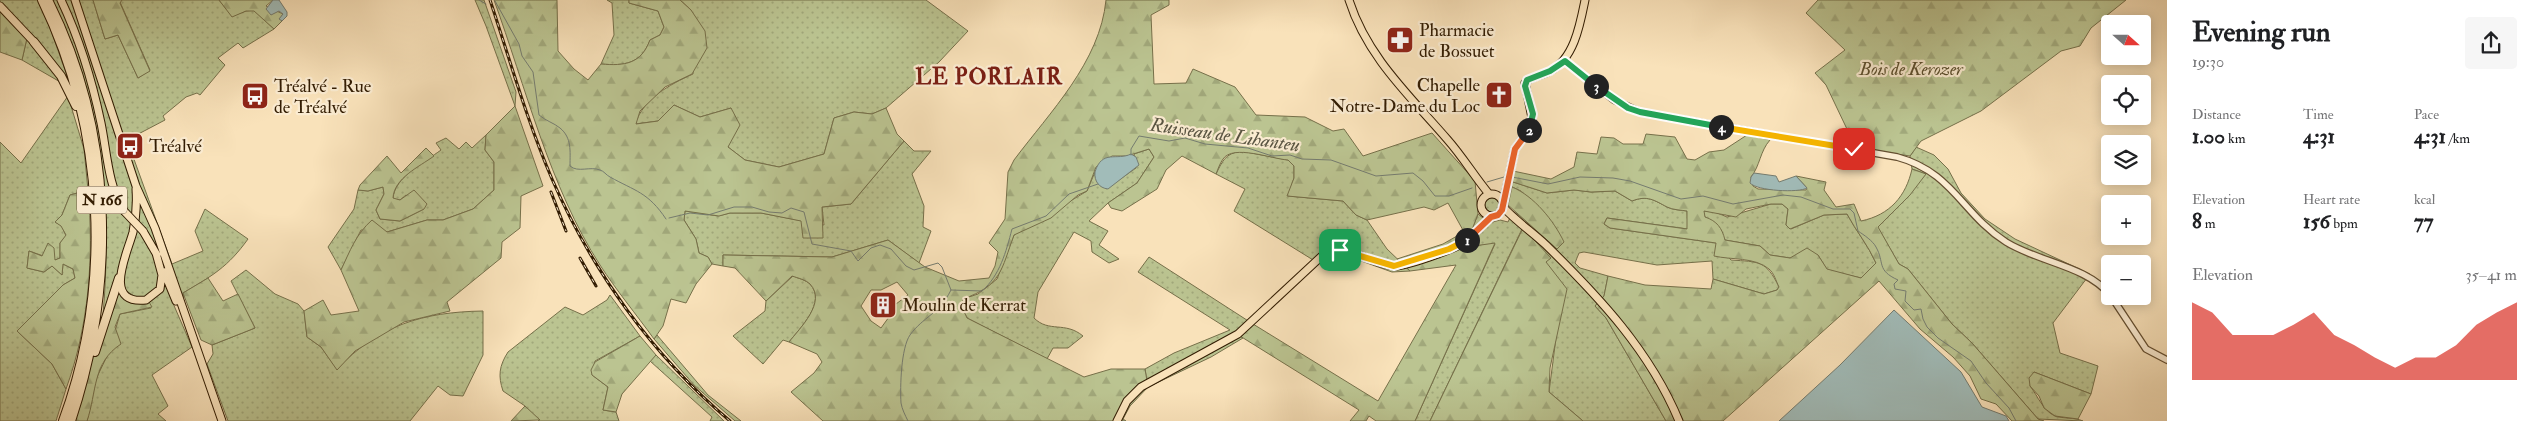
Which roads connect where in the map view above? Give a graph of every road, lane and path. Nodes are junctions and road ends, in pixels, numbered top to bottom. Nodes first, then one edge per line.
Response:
1 (42, 0) edge
2 (48, 0) edge
3 (61, 0) edge
4 (75, 0) edge
5 (1349, 0) edge
6 (1585, 0) edge
7 (0, 6) edge
8 (34, 42) joint
9 (1565, 61) junction
10 (1476, 179) junction
11 (93, 186) junction
12 (136, 186) junction
13 (1505, 188) junction
14 (1489, 194) junction
15 (1497, 196) junction
16 (1482, 201) junction
17 (1503, 205) junction
18 (1483, 212) junction
19 (1494, 216) junction
20 (1513, 218) junction
21 (1475, 232) junction
22 (156, 253) junction
23 (119, 278) junction
24 (2101, 287) edge
25 (2116, 305) edge
26 (192, 336) junction
27 (2167, 360) edge
28 (76, 406) junction
29 (63, 421) edge
30 (71, 421) edge
31 (222, 421) edge
32 (1117, 421) edge
33 (1679, 421) edge

1 - 11 highway, N 166
2 - 28 highway, N 166
3 - 22 main road, bridge
4 - 12 main road
5 - 10 main road
6 - 9 main road
7 - 8 main road
8 - 11 highway
9 - 13 main road
9 - 24 street
10 - 14 main road
10 - 16 main road
11 - 29 highway, N 166
12 - 23 main road
12 - 26 main road
13 - 15 main road
13 - 17 main road
14 - 15 main road
14 - 16 main road
15 - 17 main road
16 - 18 main road
17 - 19 main road
17 - 20 main road
18 - 19 main road
18 - 21 main road
19 - 20 main road
19 - 21 main road
20 - 33 main road
21 - 32 main road
22 - 23 main road
22 - 26 main road
23 - 28 highway
25 - 27 street
26 - 31 main road
28 - 30 highway, N 166

